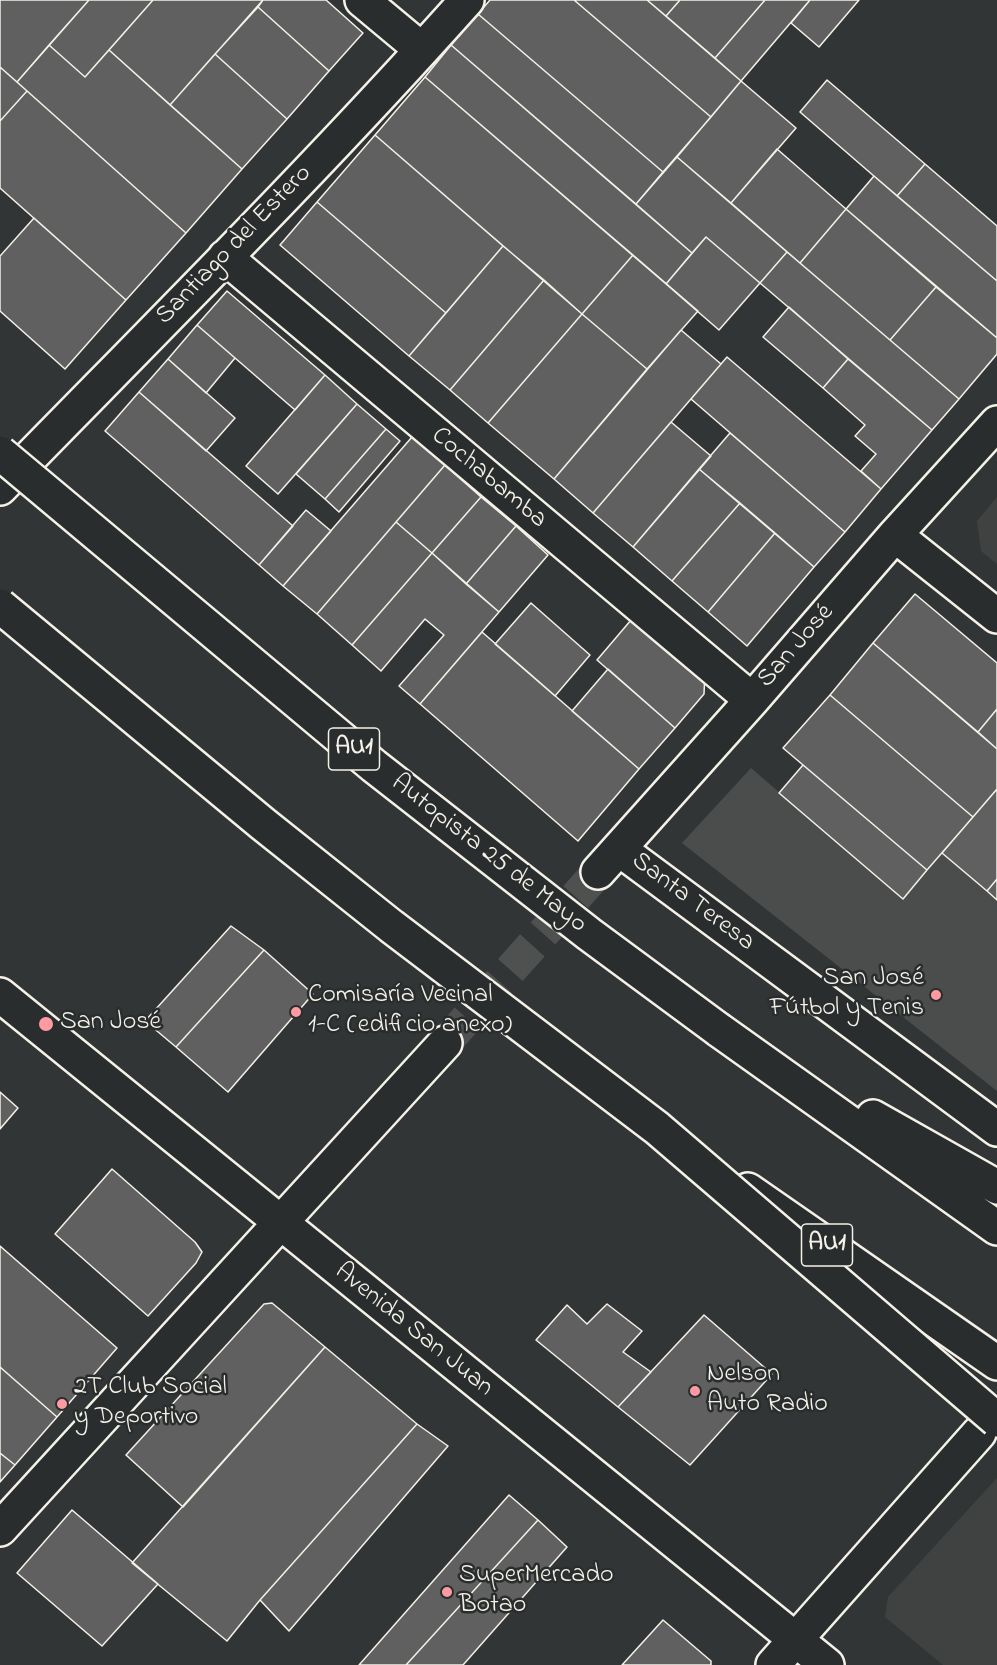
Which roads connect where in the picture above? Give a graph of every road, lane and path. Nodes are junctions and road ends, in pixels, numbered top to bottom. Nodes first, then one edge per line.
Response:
1 (362, 0) edge
2 (467, 0) edge
3 (422, 50) junction
4 (225, 257) junction
5 (997, 423) edge
6 (0, 453) edge
7 (0, 488) edge
8 (895, 535) junction
9 (0, 606) edge
10 (997, 616) edge
11 (752, 700) junction
12 (608, 860) joint
13 (0, 995) edge
14 (719, 1030) junction
15 (445, 1043) tunnel mouth
16 (657, 1128) junction
17 (997, 1129) edge
18 (997, 1187) edge
19 (280, 1224) junction
20 (997, 1228) edge
21 (997, 1363) edge
22 (988, 1426) edge
23 (0, 1529) edge
24 (795, 1640) junction
25 (773, 1665) edge
26 (827, 1665) edge

1 - 3 main road
2 - 3 main road, Santiago del Estero
3 - 4 main road, Santiago del Estero
4 - 7 main road, Santiago del Estero
4 - 11 main road, Cochabamba
5 - 8 main road, San José
6 - 14 main road, Autopista 25 de Mayo / AU1, bridge
8 - 10 main road
8 - 11 main road, San José
9 - 16 main road, AU1, bridge
11 - 12 main road, San José
12 - 17 main road, Santa Teresa
13 - 19 main road, Avenida San Juan
14 - 18 main road
14 - 20 main road, Autopista 25 de Mayo / AU1
15 - 19 main road
16 - 21 main road, AU1, bridge
16 - 22 main road, bridge
19 - 23 main road
19 - 24 main road, Avenida San Juan
22 - 24 main road
24 - 25 main road
24 - 26 main road, Avenida San Juan

